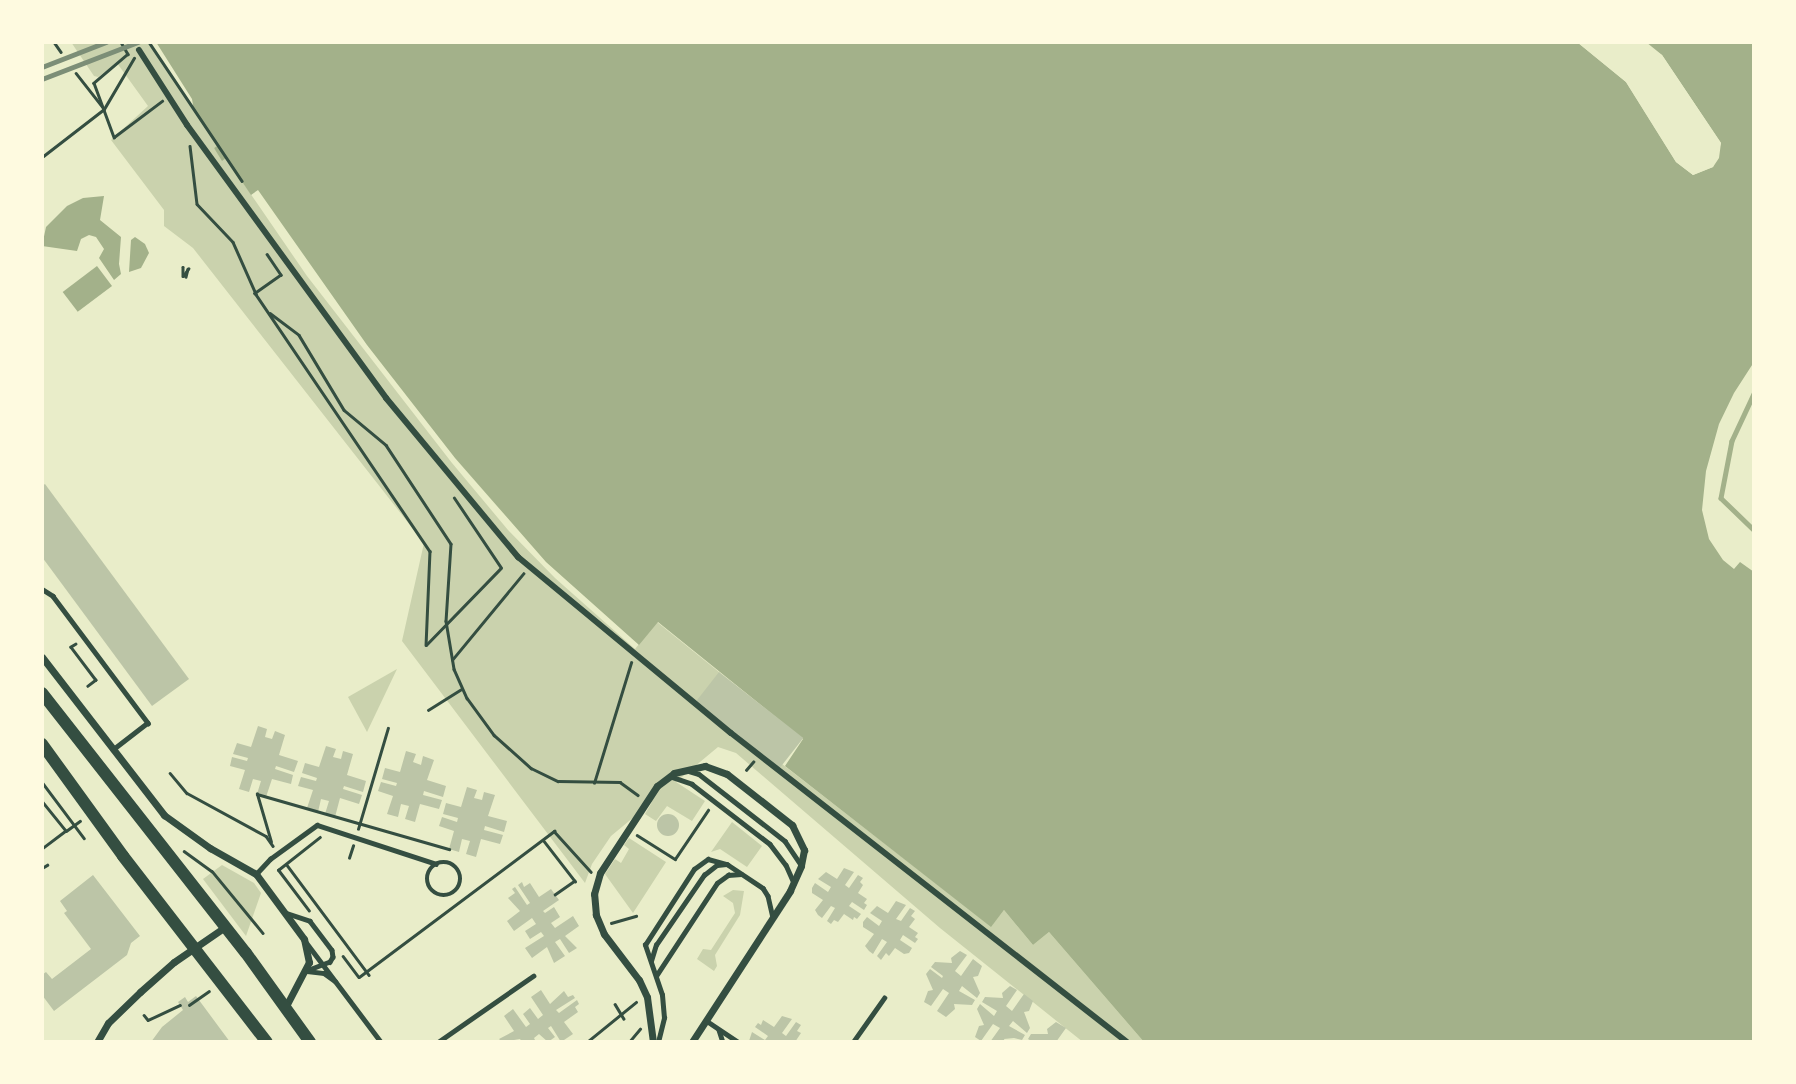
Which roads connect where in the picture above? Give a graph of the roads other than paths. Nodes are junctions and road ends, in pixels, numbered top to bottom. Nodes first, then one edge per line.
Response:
1 (139, 50) dead end
2 (42, 589) edge
3 (42, 657) edge
4 (42, 693) edge
5 (42, 744) edge
6 (113, 750) junction
7 (685, 770) junction
8 (664, 779) junction
9 (436, 864) junction
10 (727, 864) junction
11 (802, 866) junction
12 (256, 874) junction
13 (741, 874) junction
14 (794, 883) junction
15 (285, 913) junction
16 (773, 918) junction
17 (225, 927) junction
18 (304, 939) junction
19 (194, 947) junction
20 (324, 965) junction
21 (652, 966) junction
22 (306, 971) junction
23 (533, 976) dead end
24 (656, 976) junction
25 (338, 983) junction
26 (884, 998) dead end
27 (286, 1008) junction
28 (706, 1021) junction
29 (719, 1029) junction
30 (97, 1042) edge
31 (267, 1042) edge
32 (310, 1042) edge
33 (381, 1042) edge
34 (438, 1042) edge
35 (655, 1042) edge
36 (692, 1042) edge
37 (723, 1042) edge
38 (738, 1042) edge
39 (853, 1042) edge
40 (1127, 1042) edge

1 - 40 street
2 - 6 lane
3 - 6 street
4 - 17 main road
5 - 19 main road
6 - 12 street
7 - 8 street
7 - 11 lane
7 - 11 street
8 - 14 lane
8 - 35 street
9 - 9 lane
9 - 12 lane
10 - 13 lane
10 - 21 lane
10 - 21 lane
11 - 14 street
12 - 15 street
13 - 16 lane
13 - 24 lane
14 - 16 street
15 - 18 street
15 - 20 lane
16 - 28 street
17 - 19 street
17 - 27 main road
18 - 20 lane
18 - 22 street
19 - 30 street
19 - 31 main road
20 - 22 lane
20 - 25 lane
21 - 24 lane
22 - 25 lane
22 - 27 street
23 - 34 lane
24 - 35 lane
25 - 33 lane
26 - 39 lane
27 - 32 main road
28 - 29 lane
28 - 36 street
29 - 37 lane
29 - 38 lane

